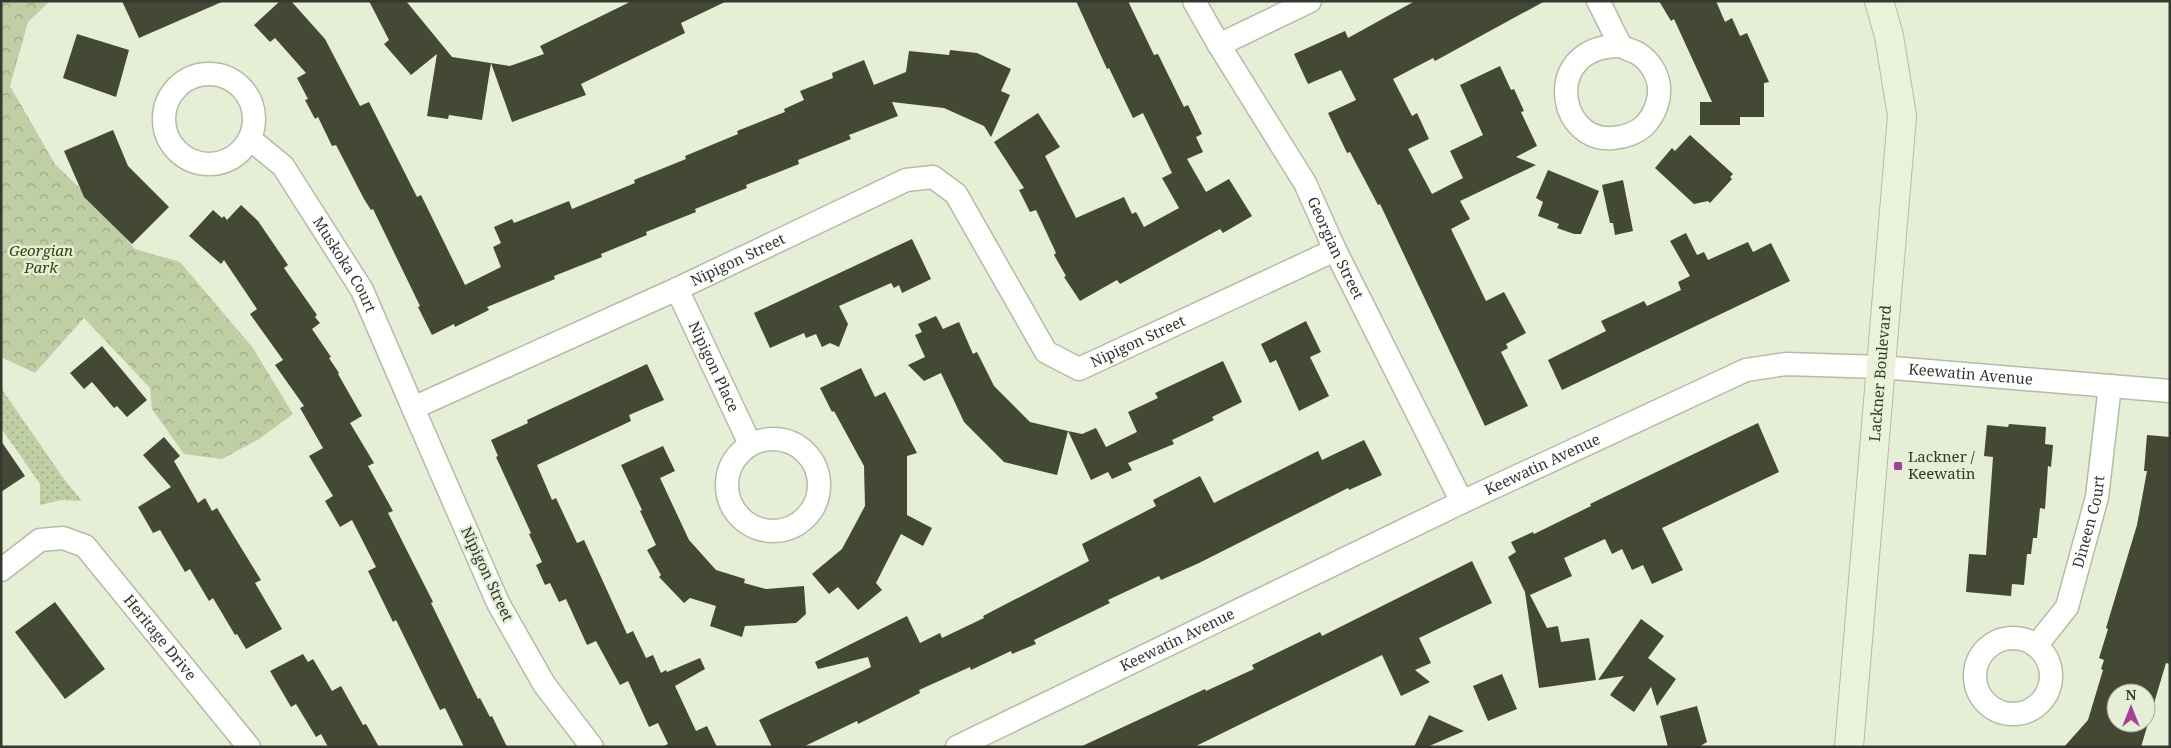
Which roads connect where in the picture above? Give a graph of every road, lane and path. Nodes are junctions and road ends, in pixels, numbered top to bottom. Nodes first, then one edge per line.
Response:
1 (1194, 1) edge
2 (1310, 1) edge
3 (1598, 1) edge
4 (1879, 1) edge
5 (1219, 45) junction
6 (1622, 46) junction
7 (250, 139) junction
8 (1335, 250) junction
9 (677, 289) junction
10 (1881, 367) junction
11 (2110, 386) junction
12 (2170, 391) edge
13 (413, 408) junction
14 (750, 444) junction
15 (1462, 502) junction
16 (1, 570) edge
17 (2036, 646) dead end
18 (249, 747) edge
19 (592, 747) edge
20 (957, 747) edge
21 (1849, 747) edge

1 - 5 street, Georgian Street
2 - 5 street
3 - 6 street
4 - 10 main road, Lackner Boulevard
5 - 8 street, Georgian Street
6 - 6 street
7 - 7 street
7 - 13 street, Muskoka Court
8 - 9 street, Nipigon Street
8 - 15 street, Georgian Street
9 - 13 street, Nipigon Street
9 - 14 street, Nipigon Place
10 - 11 street, Keewatin Avenue
10 - 15 street, Keewatin Avenue
10 - 21 main road, Lackner Boulevard
11 - 12 street, Keewatin Avenue
11 - 17 street, Dineen Court
13 - 19 street, Nipigon Street
14 - 14 street
15 - 20 street, Keewatin Avenue
16 - 18 street, Heritage Drive

